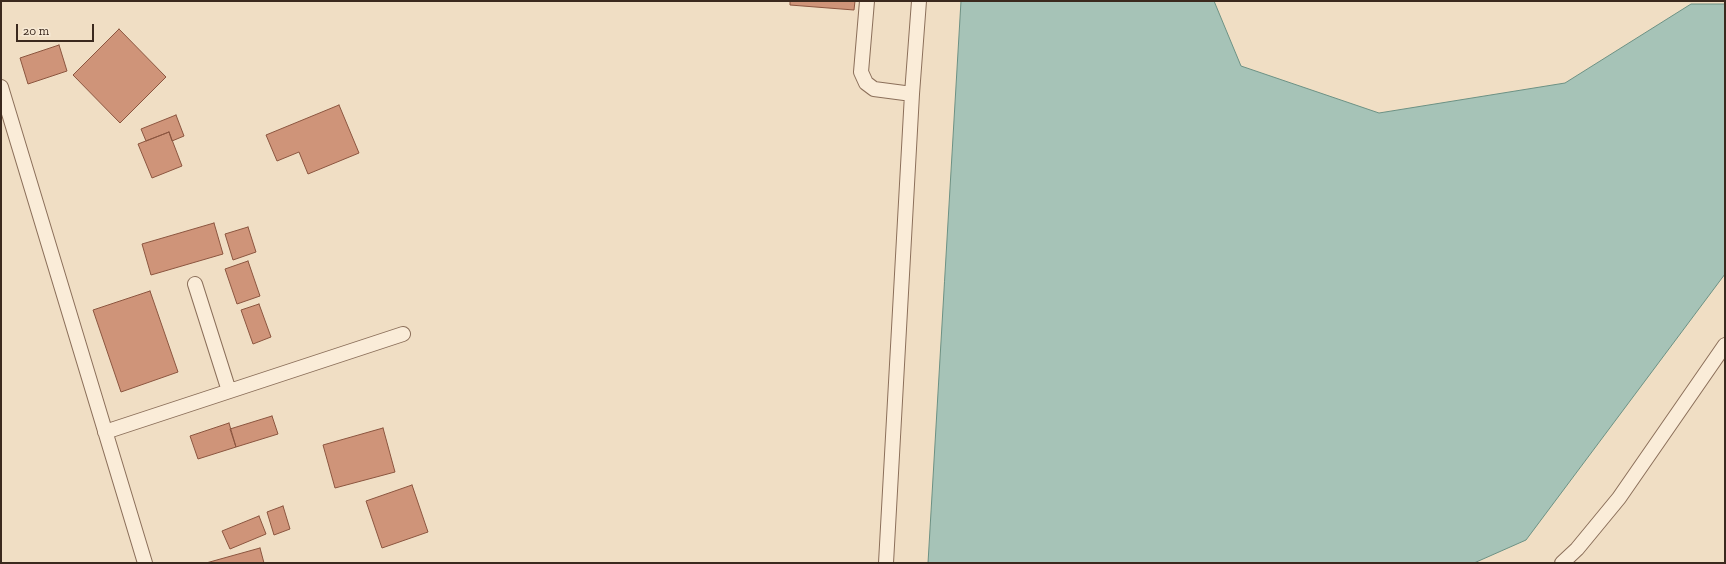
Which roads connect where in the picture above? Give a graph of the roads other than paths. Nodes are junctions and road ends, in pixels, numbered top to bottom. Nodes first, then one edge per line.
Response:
1 (867, 1) edge
2 (919, 1) edge
3 (1, 86) edge
4 (912, 94) junction
5 (195, 284) dead end
6 (403, 334) dead end
7 (1725, 345) edge
8 (229, 391) junction
9 (105, 432) junction
10 (145, 563) edge
11 (886, 563) edge
12 (1562, 563) edge

1 - 4 lane
2 - 4 lane
3 - 9 lane
4 - 11 lane
5 - 8 lane
6 - 8 lane
7 - 12 lane
8 - 9 lane
9 - 10 lane

